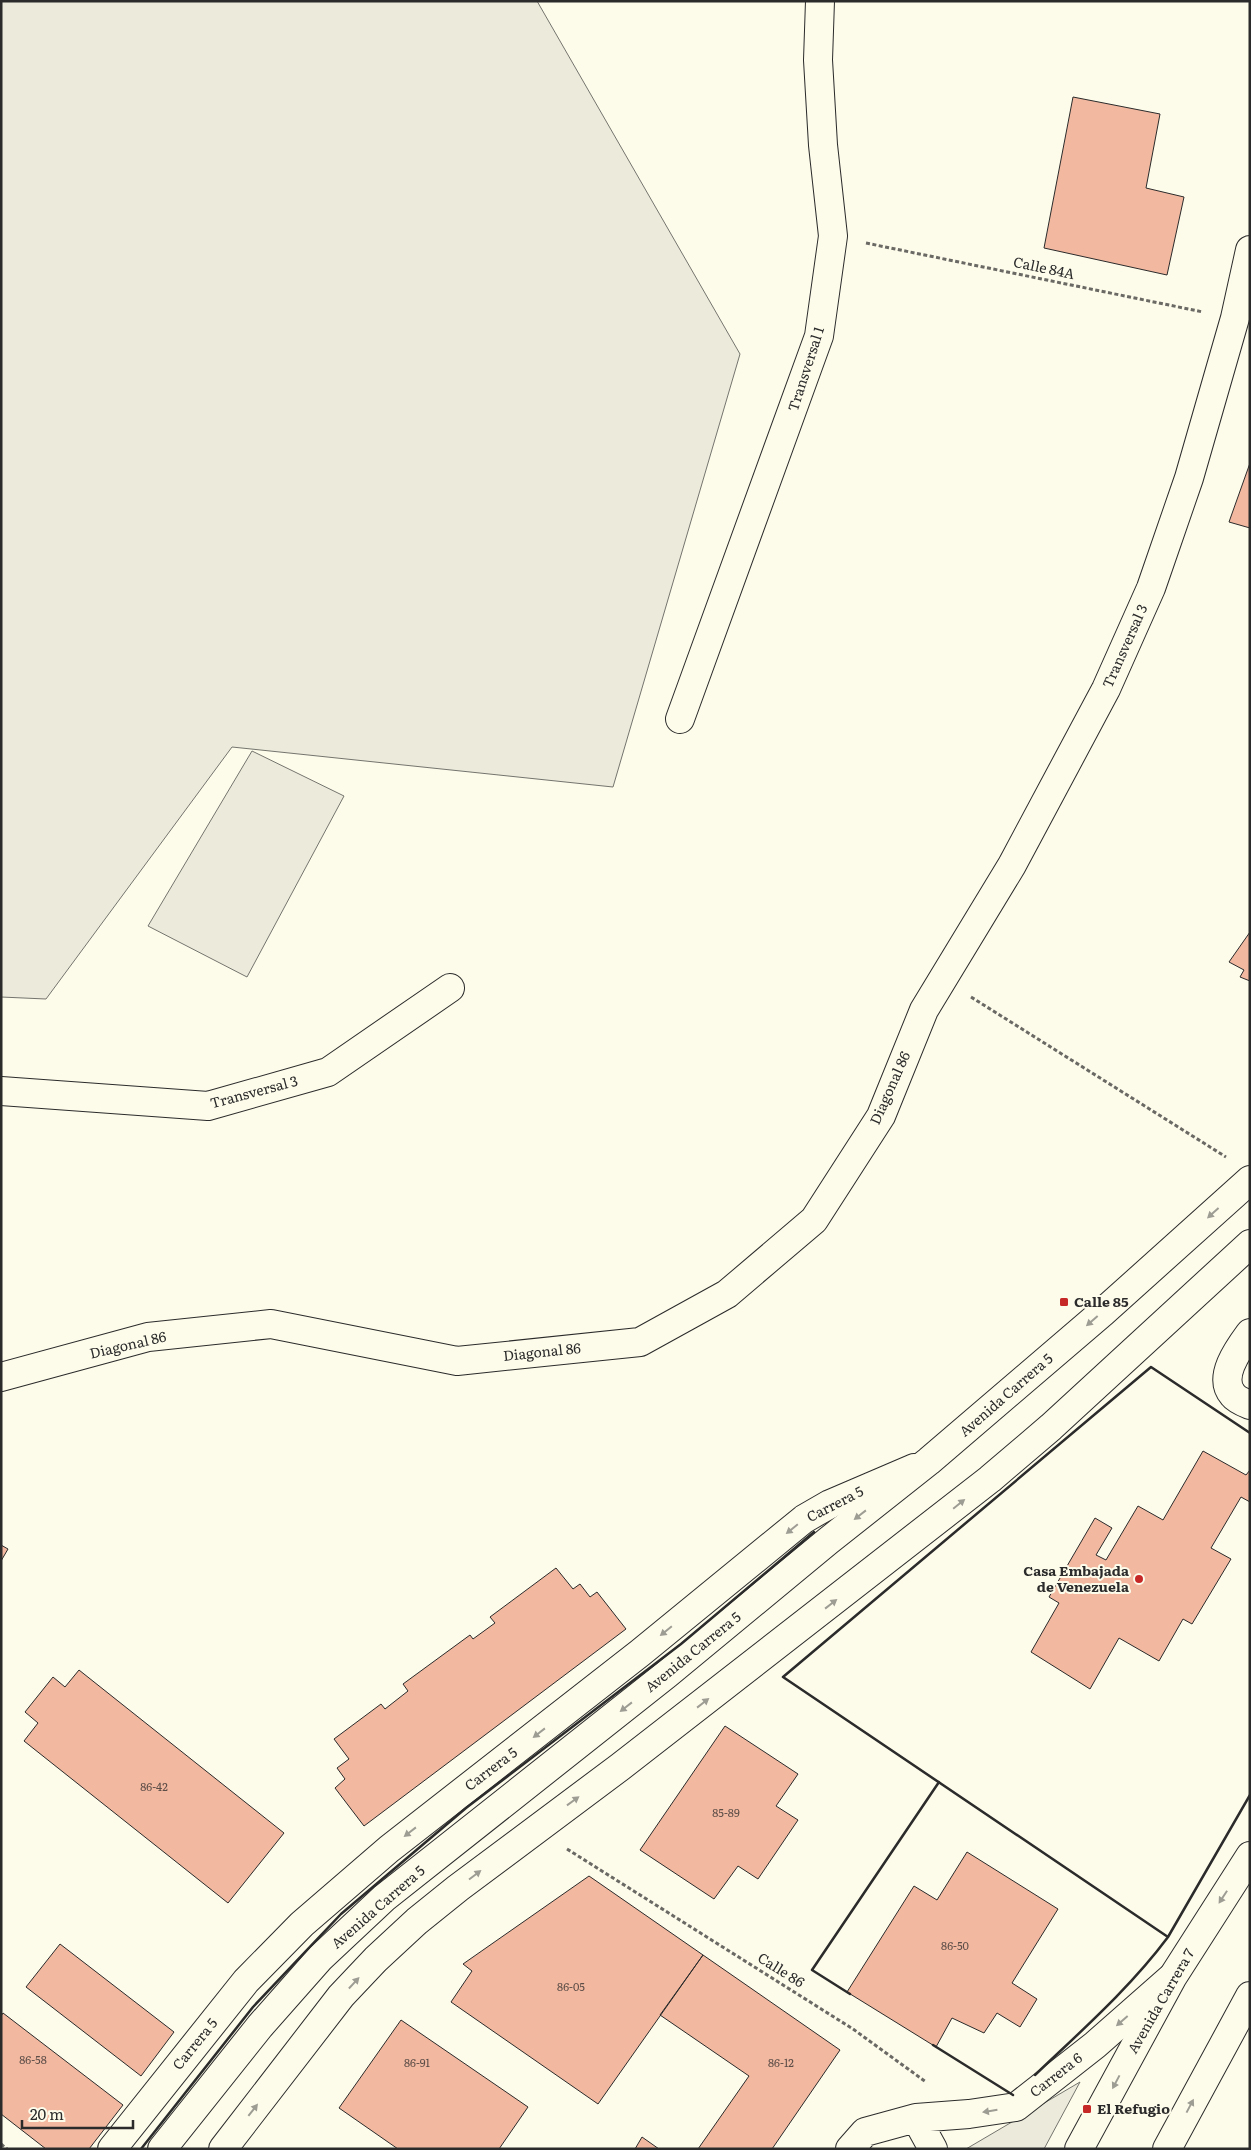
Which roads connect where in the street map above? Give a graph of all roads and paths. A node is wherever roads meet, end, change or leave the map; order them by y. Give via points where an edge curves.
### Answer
1 (820, 1) edge
2 (833, 236) junction
3 (1250, 250) edge
4 (1235, 318) junction
5 (680, 719) dead end
6 (943, 979) junction
7 (450, 988) dead end
8 (924, 1010) joint
9 (1, 1091) edge
10 (1231, 1160) dead end
11 (1250, 1180) edge
12 (1250, 1244) edge
13 (1250, 1333) edge
14 (1, 1377) edge
15 (1250, 1405) edge
16 (929, 1461) junction
17 (575, 1853) dead end
18 (1250, 1856) edge
19 (1172, 1978) junction
20 (1250, 1996) edge
21 (969, 2114) junction
22 (916, 2118) junction
23 (1, 2144) edge
24 (226, 2148) edge
25 (7, 2149) edge
26 (112, 2149) edge
27 (162, 2149) edge
28 (850, 2149) edge
29 (933, 2149) edge
30 (1080, 2149) edge
31 (1167, 2149) edge

1 - 2 street, Transversal 1 via 818,60
2 - 4 path, Calle 84A
2 - 5 street, Transversal 1 via 819,336
3 - 4 street, Transversal 3
4 - 6 street, Transversal 3 via 1189,478 1140,613 1106,689 1012,865
6 - 8 street, Transversal 3
6 - 10 path
7 - 9 street, Transversal 3 via 328,1072 208,1106
8 - 14 street, Diagonal 86 via 881,1116 814,1220 728,1294 640,1342 457,1361 272,1324 148,1337
11 -> 16 street, Avenida Carrera 5
24 -> 12 street via 341,1996 417,1921 990,1479
13 - 15 street via 1230,1366 1227,1381 1232,1394
16 -> 26 street, Carrera 5 via 830,1504 804,1519 389,1849 302,1924 246,1981
16 -> 27 street, Avenida Carrera 5 via 384,1898 320,1958 260,2026
17 - 21 path, Calle 86 via 853,2029
18 -> 19 street, Avenida Carrera 7
19 -> 21 street, Carrera 6 via 1095,2045 1016,2107
19 -> 30 street, Avenida Carrera 7
31 -> 20 street
21 - 22 street, Carrera 6
22 - 28 street, Carrera 6 via 865,2132
22 - 29 street
23 - 25 path

